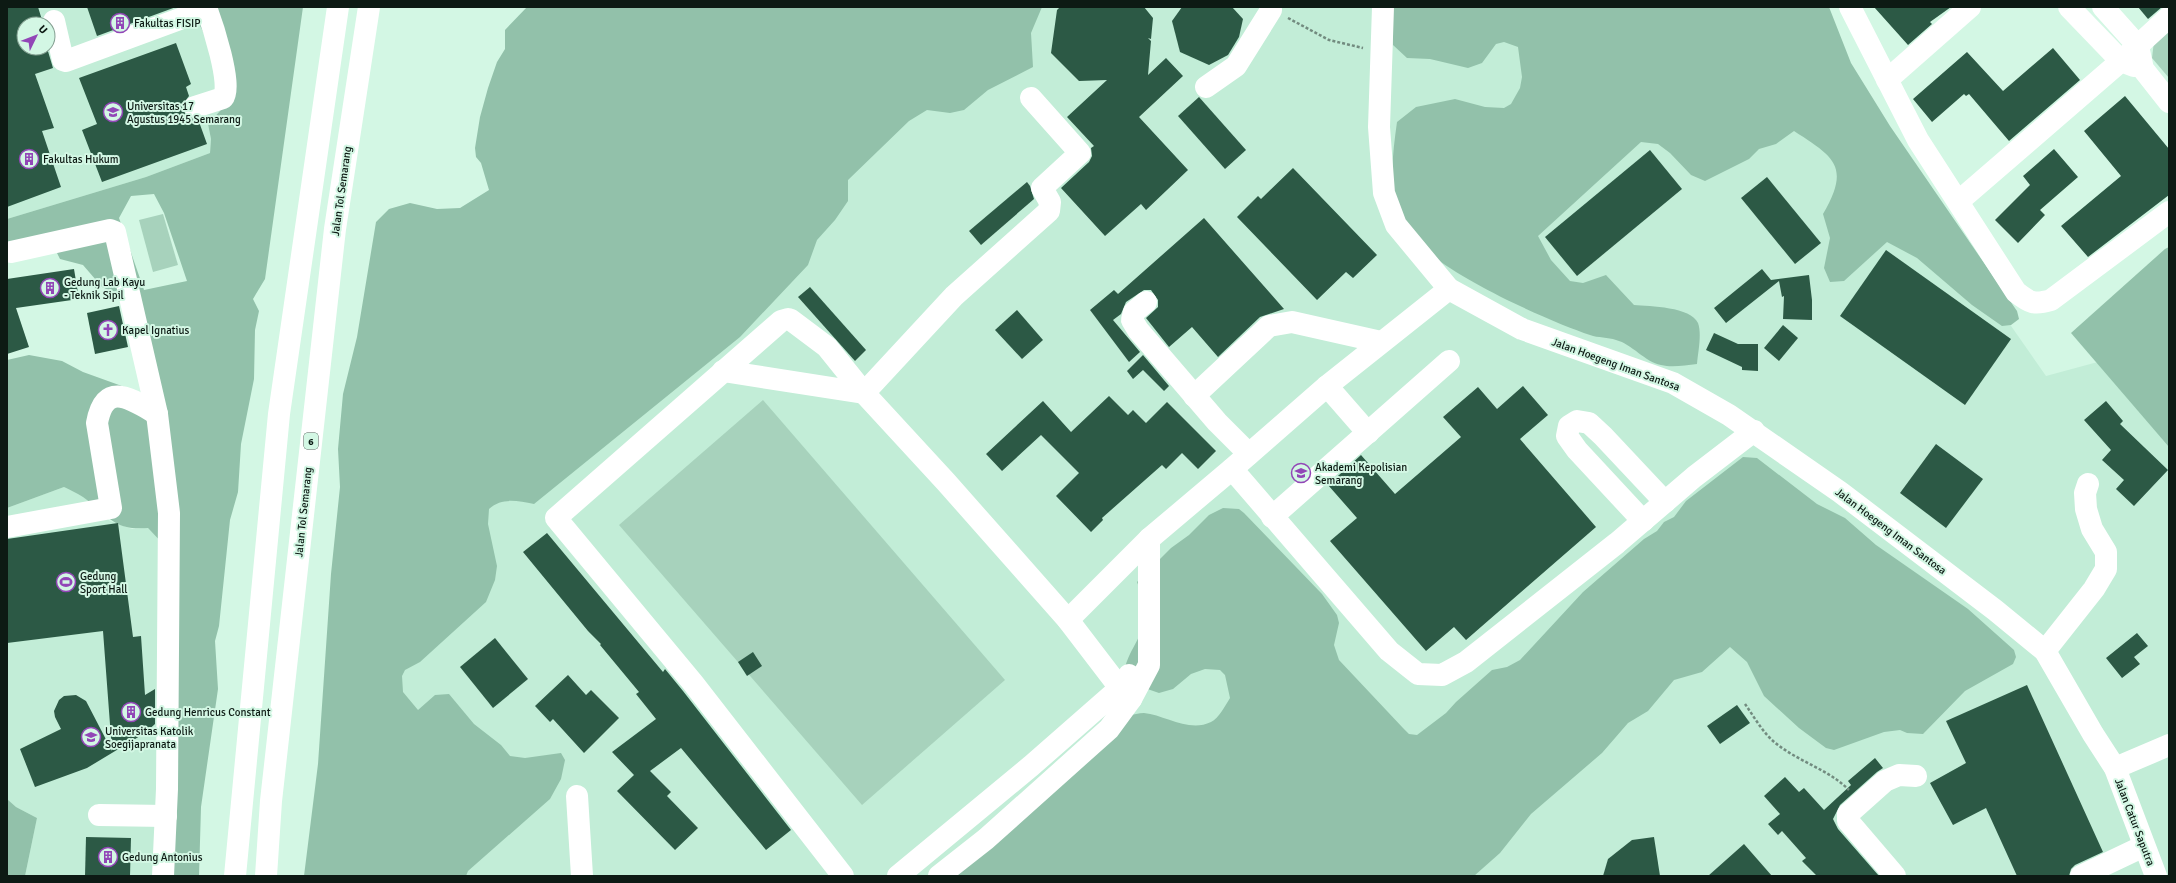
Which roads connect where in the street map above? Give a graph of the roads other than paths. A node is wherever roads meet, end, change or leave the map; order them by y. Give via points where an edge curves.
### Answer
1 (338, 7) edge
2 (369, 7) edge
3 (1382, 7) edge
4 (1850, 7) edge
5 (1970, 7) edge
6 (2069, 7) edge
7 (2103, 7) edge
8 (207, 8) edge
9 (1270, 8) edge
10 (2169, 17) edge
11 (56, 28) edge
12 (2138, 46) junction
13 (2121, 61) junction
14 (2143, 69) junction
15 (1887, 80) junction
16 (1206, 87) dead end
17 (1031, 98) dead end
18 (2169, 102) edge
19 (196, 107) dead end
20 (1959, 201) junction
21 (2169, 212) edge
22 (11, 252) dead end
23 (1450, 289) junction
24 (1146, 302) dead end
25 (1381, 342) junction
26 (1449, 361) dead end
27 (724, 371) junction
28 (1326, 386) junction
29 (864, 393) junction
30 (1194, 396) junction
31 (157, 414) junction
32 (1754, 431) junction
33 (1368, 433) junction
34 (1249, 454) junction
35 (1232, 469) junction
36 (2088, 484) dead end
37 (1665, 502) junction
38 (1272, 517) junction
39 (1643, 521) junction
40 (7, 527) edge
41 (1149, 538) junction
42 (1068, 620) junction
43 (2045, 651) junction
44 (1126, 693) junction
45 (2169, 745) edge
46 (2115, 768) junction
47 (1916, 776) dead end
48 (577, 796) dead end
49 (99, 815) dead end
50 (166, 816) junction
51 (2144, 846) junction
52 (2085, 875) edge
53 (163, 876) edge
54 (235, 876) edge
55 (266, 876) edge
56 (582, 876) edge
57 (843, 876) edge
58 (898, 876) edge
59 (939, 876) edge
60 (1895, 876) edge
61 (2156, 876) edge

1 - 54 main road via 280,414
2 - 55 main road, Jalan Tol Semarang / 6 via 335,229 270,801
3 - 23 main road, Jalan Hoegeng Iman Santosa via 1378,127 1384,193 1396,225
4 - 15 main road
5 - 15 main road
6 - 13 main road
7 - 12 main road
8 - 11 main road via 67,61 64,60
8 - 19 main road via 221,58 226,90 223,98
9 - 16 main road via 1236,66
10 - 12 main road
12 - 13 main road
12 - 14 main road
13 - 14 main road
13 - 20 main road
14 - 18 main road
15 - 20 main road via 1918,140
17 - 29 main road via 1080,153 1042,188 1050,202 1049,211 954,296
20 - 21 main road via 2016,292 2036,304 2050,300
22 - 31 main road via 110,230 114,232
23 - 25 main road
23 - 32 main road, Jalan Hoegeng Iman Santosa via 1522,329 1673,383
24 - 30 main road via 1134,312 1132,320
25 - 28 main road
25 - 30 main road via 1292,322 1269,326
26 - 33 main road
27 - 29 main road
27 - 29 main road via 780,321 788,319 827,347
27 - 57 main road via 556,518 693,684
28 - 33 main road
28 - 34 main road
29 - 42 main road
30 - 34 main road
31 - 40 main road via 119,396 105,401 99,409 97,423 111,508
31 - 50 main road via 169,513
32 - 37 main road
32 - 43 main road, Jalan Hoegeng Iman Santosa via 1840,492
33 - 38 main road
34 - 35 main road
35 - 38 main road
35 - 41 main road
36 - 43 main road via 2085,493 2086,509 2092,529 2106,552 2106,568 2094,589
37 - 39 main road
37 - 39 main road via 1604,436 1588,423 1577,421 1569,426 1567,436 1577,450
38 - 39 main road via 1389,650 1418,674 1442,675 1466,662
41 - 42 main road
41 - 44 main road via 1150,647
42 - 44 main road
43 - 46 main road, Jalan Hoegeng Iman Santosa
44 - 58 main road via 1031,766
44 - 59 main road via 1108,729 986,839
45 - 46 main road
46 - 51 main road, Jalan Catur Saputra
47 - 60 main road via 1899,775 1885,781 1848,814 1848,821
48 - 56 main road
49 - 50 main road
50 - 53 main road
51 - 52 main road
51 - 61 main road, Jalan Catur Saputra

